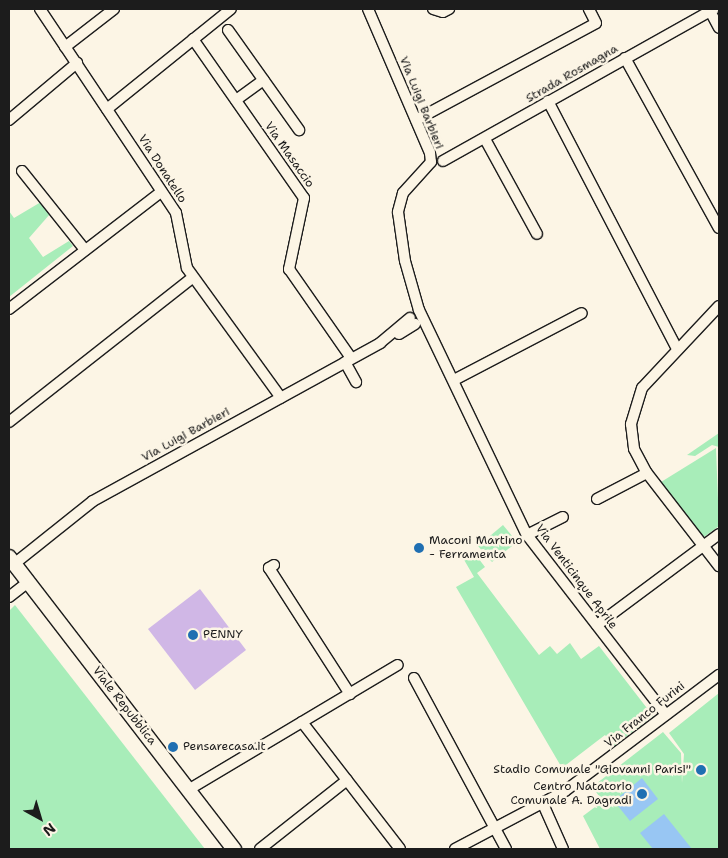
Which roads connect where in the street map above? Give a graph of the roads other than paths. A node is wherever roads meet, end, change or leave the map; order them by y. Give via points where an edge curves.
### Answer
1 (40, 9) edge
2 (114, 9) edge
3 (230, 9) edge
4 (368, 9) edge
5 (433, 9) edge
6 (449, 9) edge
7 (589, 9) edge
8 (712, 10) edge
9 (719, 28) edge
10 (228, 30) dead end
11 (193, 39) junction
12 (65, 47) junction
13 (625, 58) junction
14 (77, 63) junction
15 (264, 80) junction
16 (548, 102) junction
17 (239, 104) junction
18 (108, 109) junction
19 (11, 114) edge
20 (416, 120) junction
21 (299, 130) dead end
22 (485, 139) junction
23 (430, 153) junction
24 (443, 161) junction
25 (426, 170) junction
26 (22, 171) dead end
27 (161, 192) junction
28 (719, 228) edge
29 (536, 234) dead end
30 (85, 250) junction
31 (193, 277) junction
32 (719, 306) edge
33 (9, 309) edge
34 (582, 314) dead end
35 (417, 318) junction
36 (677, 349) junction
37 (348, 360) junction
38 (454, 380) junction
39 (356, 382) dead end
40 (281, 398) junction
41 (9, 422) edge
42 (647, 473) junction
43 (598, 499) dead end
44 (563, 517) dead end
45 (719, 534) edge
46 (527, 535) junction
47 (703, 545) junction
48 (11, 560) edge
49 (274, 565) dead end
50 (719, 566) edge
51 (28, 582) junction
52 (9, 597) edge
53 (597, 626) junction
54 (398, 665) dead end
55 (719, 674) edge
56 (414, 678) dead end
57 (350, 694) junction
58 (666, 715) junction
59 (302, 722) junction
60 (347, 780) junction
61 (188, 790) junction
62 (543, 804) junction
63 (494, 827) junction
64 (234, 849) edge
65 (260, 849) edge
66 (400, 849) edge
67 (455, 849) edge
68 (506, 849) edge
69 (563, 849) edge

1 - 12 street, Via Donatello
2 - 12 street
3 - 11 street
4 - 20 street, Via Luigi Barbieri
5 - 6 street via 443,12
7 - 20 street via 596,23
8 - 9 street
8 - 13 street, Strada Rosmagna
10 - 15 street, Via Masaccio
11 - 17 street, Via Masaccio
11 - 18 street
12 - 14 street, Via Donatello
13 - 16 street, Strada Rosmagna
13 - 28 street
14 - 18 street, Via Donatello
14 - 19 street
15 - 17 street
15 - 21 street, Via Masaccio
16 - 22 street, Strada Rosmagna
16 - 36 street
17 - 37 street, Via Masaccio via 304,198 290,269
18 - 27 street, Via Donatello
20 - 23 street, Via Luigi Barbieri
22 - 24 street, Strada Rosmagna
22 - 29 street
23 - 24 street
23 - 25 street, Via Luigi Barbieri
24 - 25 street, Strada Rosmagna
25 - 35 street via 404,193 398,212
26 - 30 street
27 - 30 street
27 - 31 street, Via Donatello via 176,213 187,268
30 - 33 street
31 - 40 street, Via Donatello
31 - 41 street
32 - 36 street
34 - 38 street
35 - 37 street, Via Luigi Barbieri
35 - 38 street, Via Venticinque Aprile via 432,334
36 - 42 street via 642,388 632,415 634,449
37 - 39 street, Via Masaccio
37 - 40 street, Via Luigi Barbieri
38 - 46 street, Via Venticinque Aprile
40 - 48 street, Via Luigi Barbieri via 93,501
42 - 43 street
42 - 47 street
44 - 46 street
45 - 47 street
46 - 53 street, Via Venticinque Aprile
47 - 50 street
47 - 53 street
48 - 51 main road, Viale Repubblica
49 - 57 street via 269,568
51 - 52 street
51 - 61 main road, Viale Repubblica
53 - 58 street, Via Venticinque Aprile
54 - 57 street
55 - 58 street, Via Franco Furini
56 - 63 street
57 - 59 street
58 - 62 street, Via Franco Furini
59 - 60 street
59 - 61 street
60 - 65 street
60 - 66 street
61 - 64 main road, Viale Repubblica
62 - 63 street, Via Franco Furini
62 - 69 street
63 - 67 street, Via Franco Furini
63 - 68 street

